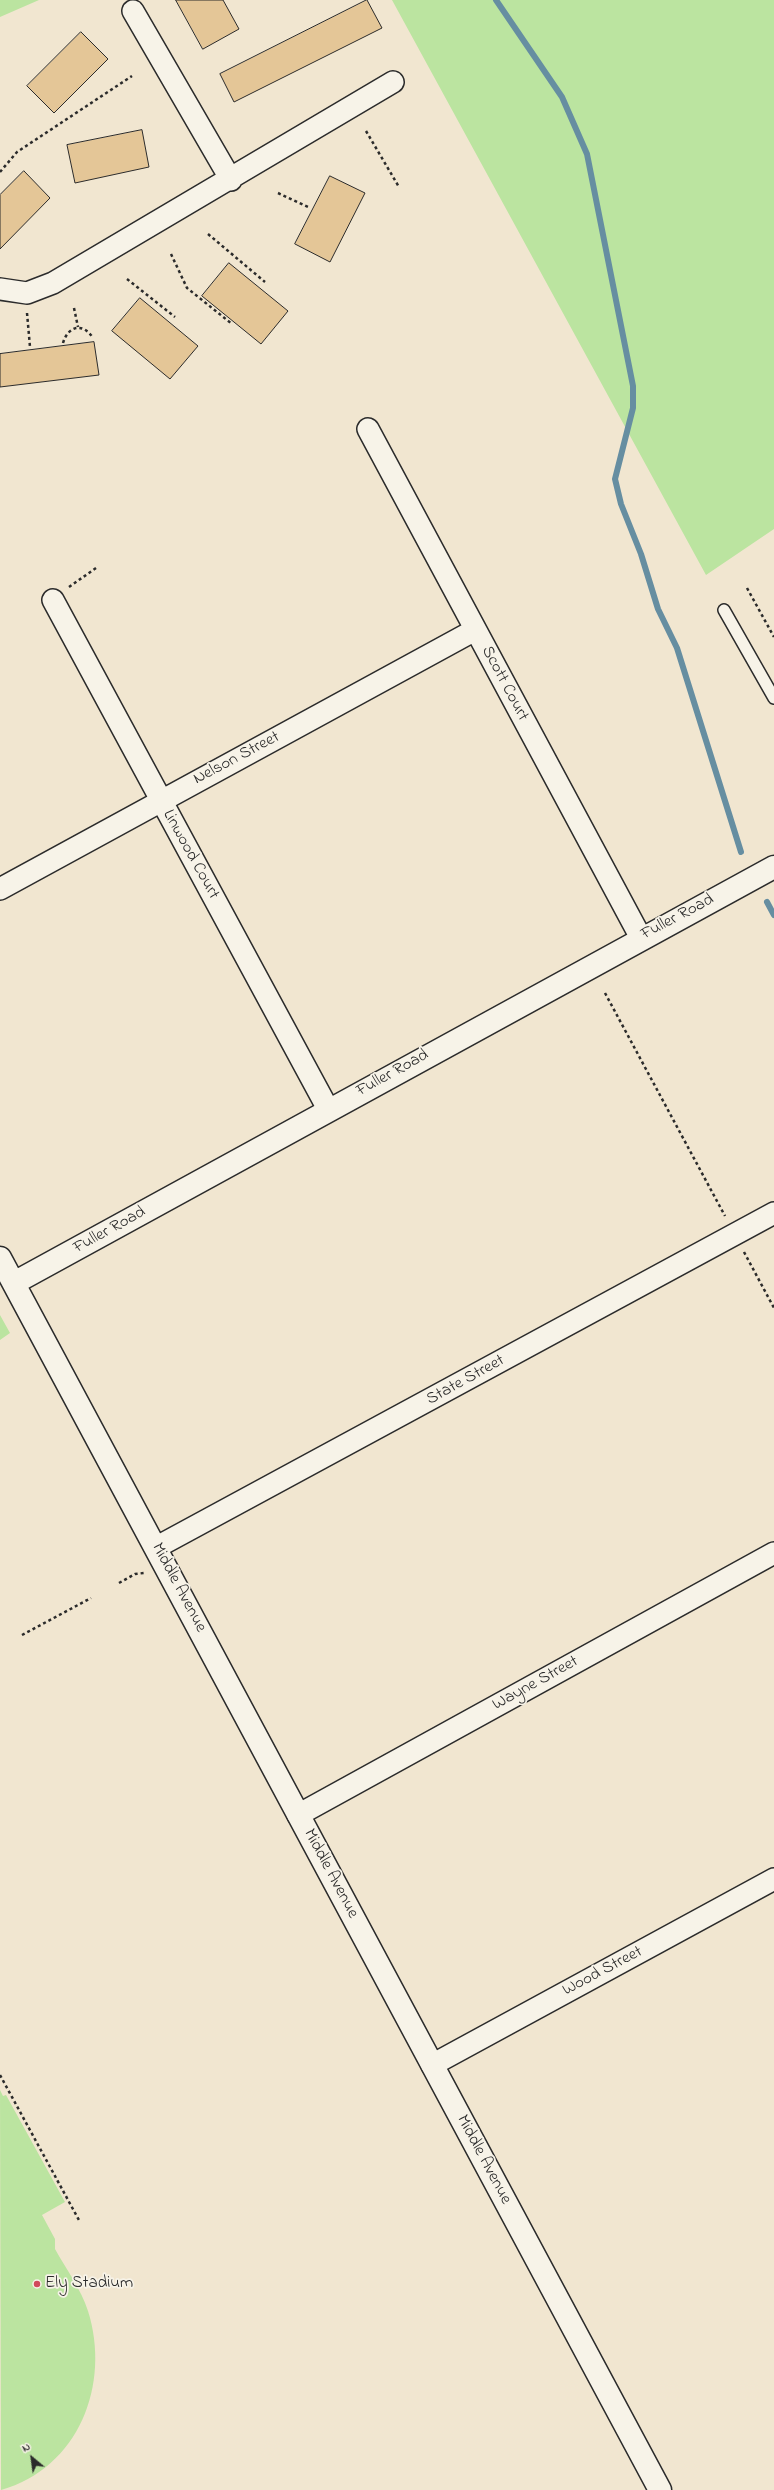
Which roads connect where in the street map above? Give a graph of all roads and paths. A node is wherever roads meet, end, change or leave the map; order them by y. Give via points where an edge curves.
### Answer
1 (133, 11) dead end
2 (132, 76) dead end
3 (393, 82) dead end
4 (366, 132) dead end
5 (0, 172) edge
6 (231, 180) junction
7 (399, 187) dead end
8 (278, 192) dead end
9 (308, 207) dead end
10 (208, 234) dead end
11 (171, 254) dead end
12 (127, 279) dead end
13 (265, 282) dead end
14 (0, 289) edge
15 (74, 308) dead end
16 (26, 311) dead end
17 (175, 317) dead end
18 (232, 324) dead end
19 (78, 327) junction
20 (93, 338) dead end
21 (63, 343) dead end
22 (30, 346) dead end
23 (368, 429) dead end
24 (96, 568) dead end
25 (747, 588) dead end
26 (53, 600) joint
27 (724, 610) dead end
28 (475, 630) junction
29 (774, 637) edge
30 (774, 698) edge
31 (160, 801) junction
32 (774, 867) edge
33 (0, 889) edge
34 (641, 938) junction
35 (604, 993) dead end
36 (328, 1109) junction
37 (774, 1213) edge
38 (728, 1223) dead end
39 (741, 1246) dead end
40 (0, 1258) edge
41 (14, 1283) junction
42 (774, 1308) edge
43 (157, 1547) junction
44 (774, 1553) edge
45 (149, 1574) dead end
46 (119, 1583) dead end
47 (91, 1598) dead end
48 (22, 1635) dead end
49 (298, 1814) junction
50 (774, 1879) edge
51 (432, 2065) junction
52 (0, 2075) edge
53 (80, 2222) dead end
54 (660, 2490) edge

1 - 6 street
2 - 5 path via 17,152
3 - 6 street
4 - 7 path
6 - 14 street via 38,290 27,293
8 - 9 path
10 - 13 path
11 - 18 path via 187,288
12 - 17 path
15 - 19 path
16 - 22 path
19 - 20 path via 84,328
19 - 21 path via 71,328 65,334
23 - 28 street, Scott Court
24 - 26 path
25 - 29 path
26 - 31 street, Linwood Court
27 - 30 lane
28 - 31 street, Nelson Street
28 - 34 street, Scott Court
31 - 33 street, Nelson Street
31 - 36 street, Linwood Court
32 - 34 street, Fuller Road
34 - 36 street, Fuller Road
35 - 38 path
36 - 41 street, Fuller Road
37 - 43 street, State Street
39 - 42 path
40 - 41 street, Middle Avenue
41 - 43 street, Middle Avenue
43 - 49 street, Middle Avenue
44 - 49 street, Wayne Street
45 - 46 path via 135,1574
47 - 48 path
49 - 51 street, Middle Avenue
50 - 51 street, Wood Street
51 - 54 street, Middle Avenue
52 - 53 path

